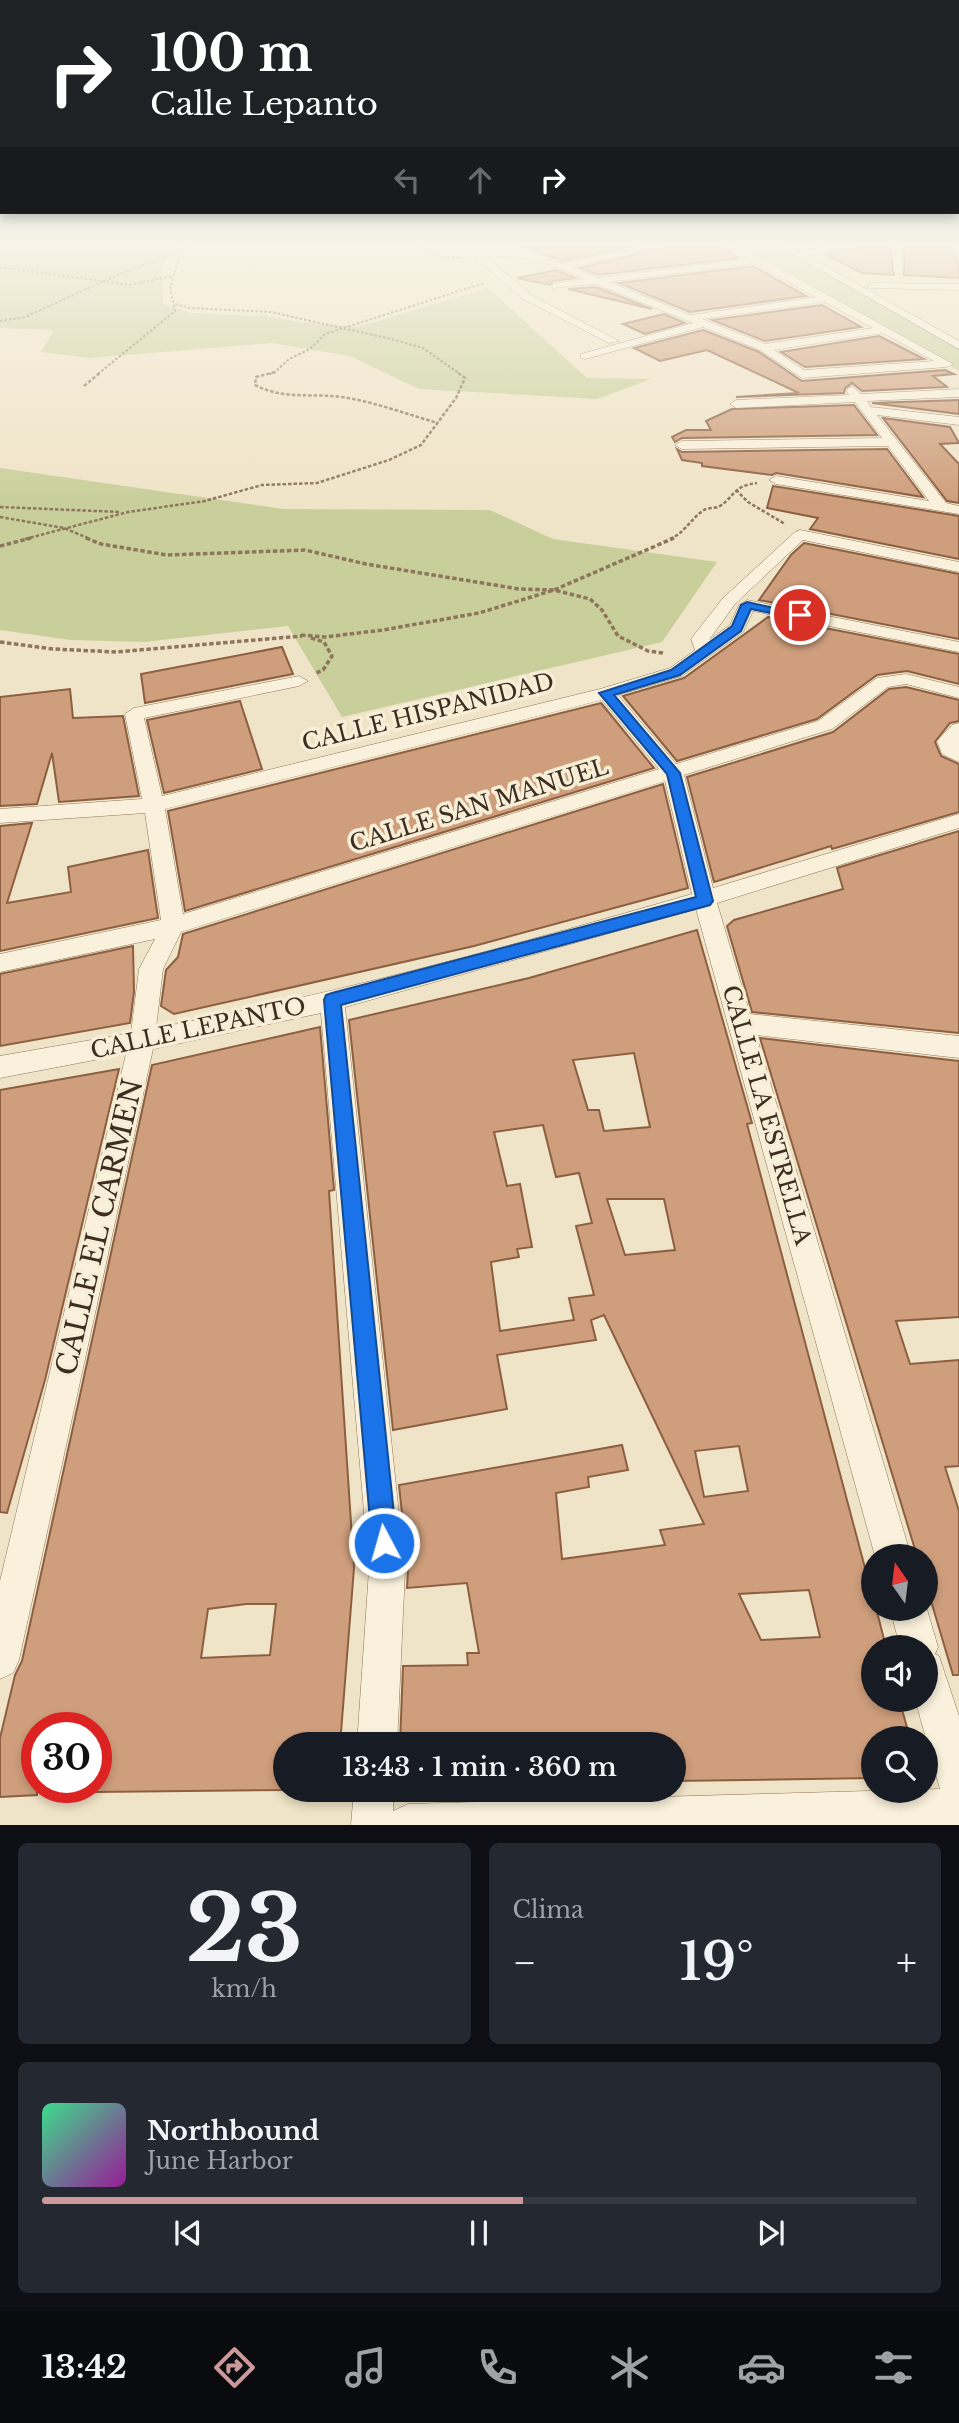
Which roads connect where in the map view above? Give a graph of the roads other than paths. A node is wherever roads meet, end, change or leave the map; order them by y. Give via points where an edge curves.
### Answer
1 (590, 329) edge
2 (684, 329) edge
3 (716, 329) edge
4 (930, 329) edge
5 (883, 330) joint
6 (613, 341) dead end
7 (959, 346) edge
8 (764, 348) junction
9 (585, 356) dead end
10 (946, 364) junction
11 (959, 371) edge
12 (837, 372) junction
13 (959, 393) edge
14 (736, 404) dead end
15 (864, 404) junction
16 (959, 421) edge
17 (893, 442) junction
18 (682, 445) dead end
19 (776, 480) road end
20 (941, 507) junction
21 (959, 509) edge
22 (959, 567) edge
23 (959, 646) edge
24 (699, 655) junction
25 (299, 681) road end
26 (606, 693) junction
27 (959, 693) edge
28 (959, 729) edge
29 (959, 756) edge
30 (673, 773) junction
31 (154, 805) junction
32 (0, 816) edge
33 (959, 821) edge
34 (705, 901) junction
35 (173, 926) junction
36 (0, 963) edge
37 (332, 1000) junction
38 (740, 1023) junction
39 (142, 1042) junction
40 (959, 1047) edge
41 (0, 1067) edge
42 (890, 1544) edge
43 (0, 1660) edge
44 (938, 1711) edge
45 (378, 1732) edge
46 (959, 1784) edge
47 (373, 1802) edge
48 (959, 1809) edge
49 (612, 1822) edge
50 (372, 1825) edge
51 (408, 1825) edge

1 - 6 street
2 - 9 street
3 - 8 street
4 - 7 street
5 - 8 street
5 - 10 street
8 - 12 street via 802,374
10 - 11 street
10 - 12 street
12 - 15 street
13 - 15 street
14 - 15 street
15 - 16 street
15 - 17 street
17 - 18 street
17 - 20 street
19 - 20 street
20 - 21 street
22 - 24 street via 800,535 729,601 700,639
23 - 24 street, CALLE HISPANIDAD via 747,605 737,628
24 - 26 street, CALLE HISPANIDAD via 676,672
25 - 31 street via 134,713
26 - 30 street, CALLE LA ESTRELLA
26 - 31 street, CALLE HISPANIDAD
27 - 30 street, CALLE SAN MANUEL via 906,679 883,682 825,725
28 - 29 street via 947,740 949,750
30 - 34 street, CALLE LA ESTRELLA
30 - 35 street, CALLE SAN MANUEL
31 - 32 street, CALLE HISPANIDAD
31 - 35 street
33 - 34 street, CALLE LEPANTO
34 - 37 street, CALLE LEPANTO
34 - 38 street, CALLE LA ESTRELLA
35 - 36 street, CALLE SAN MANUEL
35 - 39 street, CALLE EL CARMEN via 151,969
37 - 39 street, CALLE LEPANTO
37 - 45 street via 387,1570
38 - 40 street
38 - 42 street, CALLE LA ESTRELLA
39 - 41 street, CALLE LEPANTO
39 - 43 street, CALLE EL CARMEN
44 - 46 street
47 - 50 street
48 - 49 street
49 - 51 street

